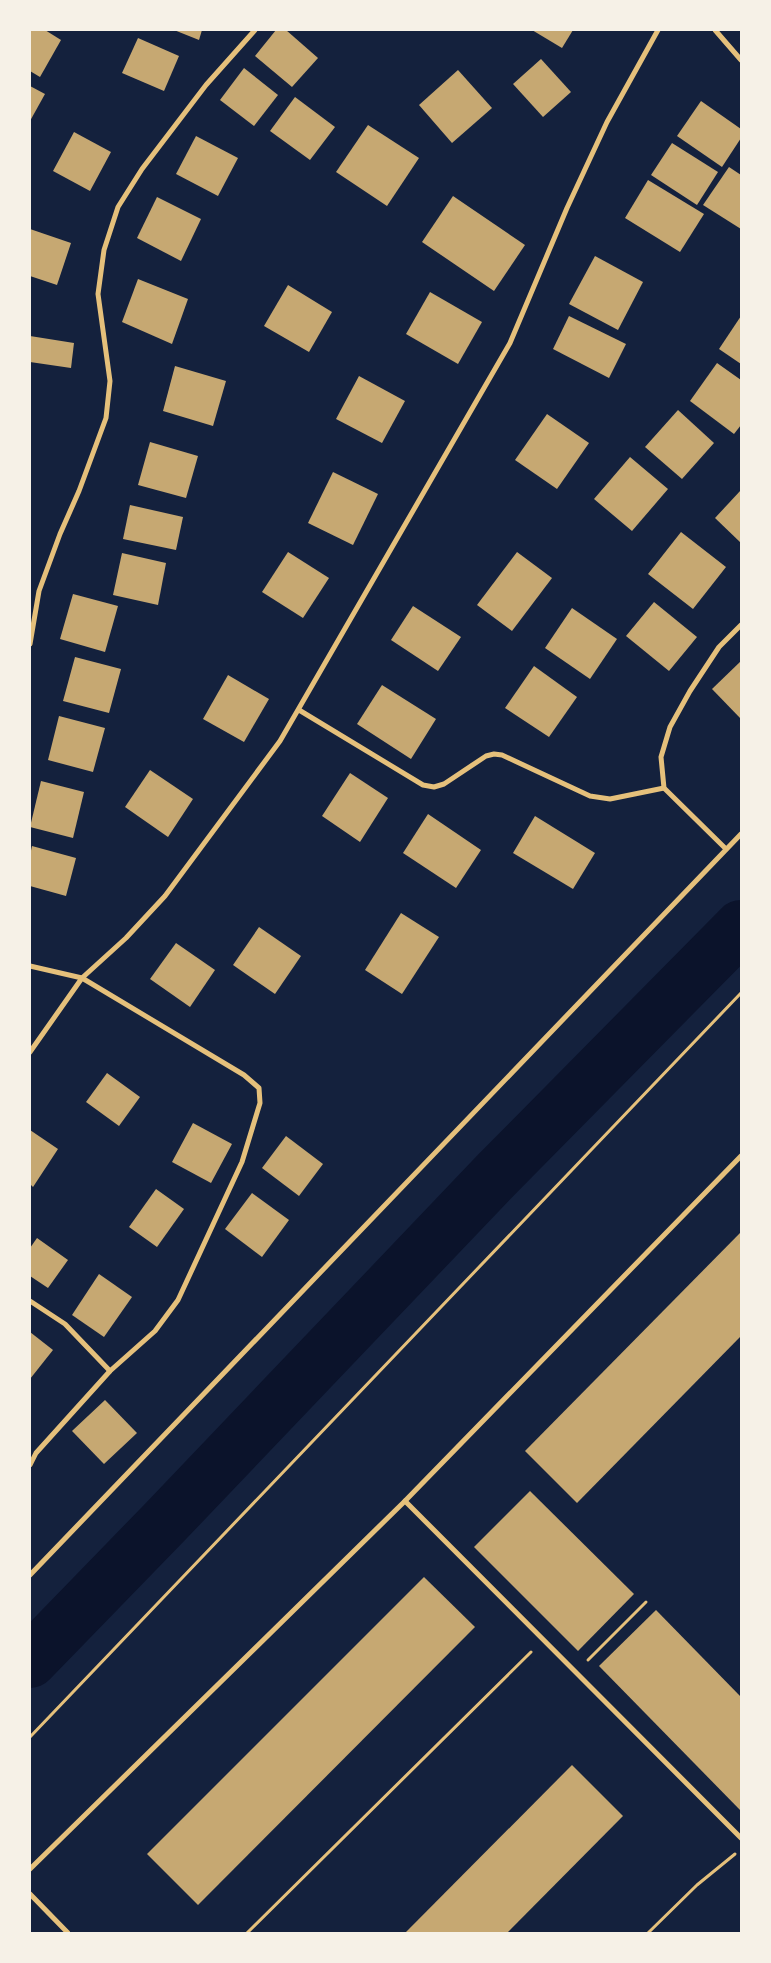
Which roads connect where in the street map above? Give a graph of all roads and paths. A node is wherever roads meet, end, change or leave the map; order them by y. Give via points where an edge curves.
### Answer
1 (255, 30) edge
2 (658, 30) edge
3 (715, 30) edge
4 (741, 60) edge
5 (741, 625) edge
6 (30, 644) edge
7 (299, 710) junction
8 (664, 788) junction
9 (741, 834) edge
10 (726, 849) junction
11 (30, 966) edge
12 (82, 978) junction
13 (741, 993) edge
14 (30, 1052) edge
15 (741, 1156) edge
16 (30, 1300) edge
17 (110, 1371) junction
18 (30, 1465) edge
19 (405, 1500) junction
20 (30, 1574) edge
21 (646, 1602) dead end
22 (544, 1640) junction
23 (576, 1672) junction
24 (30, 1737) edge
25 (741, 1838) edge
26 (741, 1848) edge
27 (30, 1869) edge
28 (30, 1894) edge
29 (68, 1933) edge
30 (247, 1933) edge
31 (648, 1933) edge

1 - 6 street via 206,85 142,169 118,207 104,250 98,294 110,380 106,418 39,590
2 - 7 street via 607,122 563,216 510,343
3 - 4 street
5 - 8 street via 720,647 670,727 661,757
7 - 8 street via 423,785 434,787 444,784 494,754 590,796 610,798
7 - 12 street via 280,741 165,896
8 - 10 street
9 - 10 street
10 - 20 street
11 - 12 street
12 - 14 street
12 - 17 street via 244,1075 259,1088 260,1103 242,1162 178,1300 155,1331
13 - 24 path
15 - 19 street
16 - 17 street via 65,1324
17 - 18 street via 36,1453
19 - 22 street
19 - 27 street
21 - 23 path
22 - 23 street
22 - 30 path
23 - 25 street
26 - 31 path
28 - 29 street

